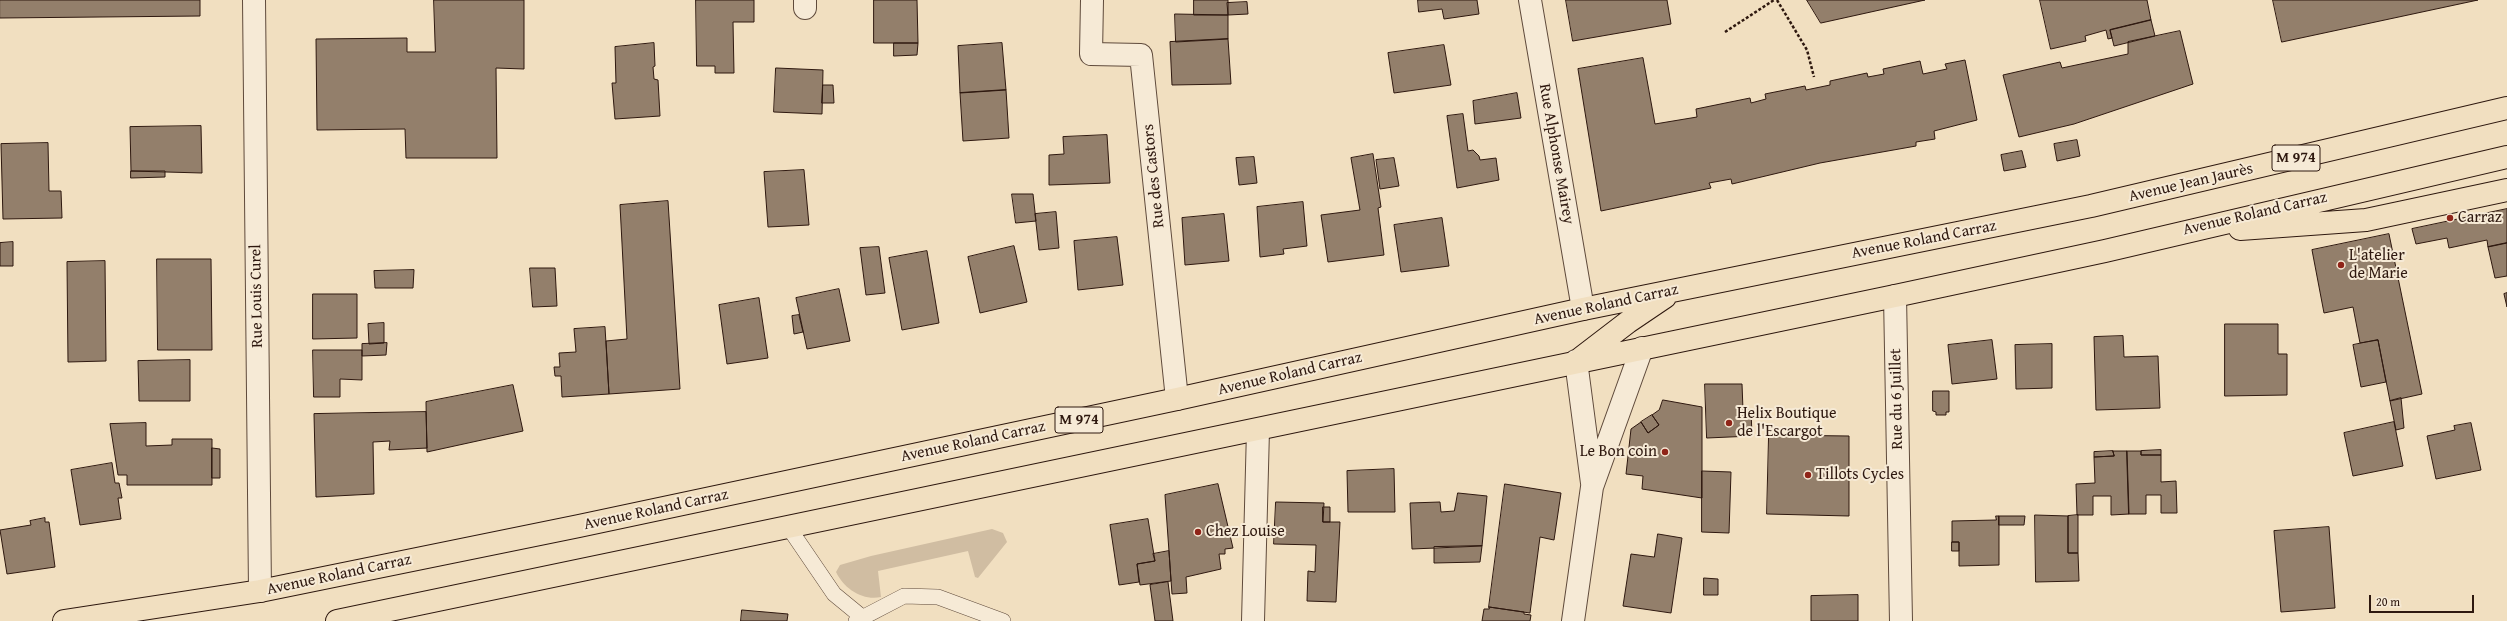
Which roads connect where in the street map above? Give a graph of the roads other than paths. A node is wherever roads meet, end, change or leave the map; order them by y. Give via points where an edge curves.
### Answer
1 (254, 0) edge
2 (1092, 0) edge
3 (1530, 0) edge
4 (2504, 108) edge
5 (2507, 157) edge
6 (2507, 190) edge
7 (2091, 206) joint
8 (2171, 234) junction
9 (1675, 291) junction
10 (1895, 296) junction
11 (1583, 309) junction
12 (1642, 348) junction
13 (1576, 361) junction
14 (1177, 399) junction
15 (1258, 430) junction
16 (1592, 487) junction
17 (787, 525) junction
18 (260, 591) junction
19 (859, 619) edge
20 (64, 621) edge
21 (337, 621) edge
22 (1003, 621) edge
23 (1252, 621) edge
24 (1573, 621) edge
25 (1901, 621) edge

1 - 18 street, Rue Louis Curel
2 - 14 street, Rue des Castors via 1091,54 1141,55
3 - 11 street, Rue Alphonse Mairey
4 - 7 main road, Avenue Jean Jaurès / M 974
5 - 8 main road, Avenue Roland Carraz
6 - 8 main road, Avenue Roland Carraz via 2366,220
7 - 9 main road, Avenue Roland Carraz / M 974
8 - 10 main road via 2105,251
9 - 11 main road, Avenue Roland Carraz / M 974
9 - 13 main road
10 - 12 main road
10 - 25 street, Rue du 6 Juillet
11 - 14 main road, Avenue Roland Carraz / M 974
12 - 13 main road
12 - 16 street
13 - 15 main road
13 - 16 street
14 - 18 main road, Avenue Roland Carraz / M 974
15 - 17 main road
15 - 23 street
16 - 24 street
17 - 19 lane via 834,594
17 - 21 main road
18 - 20 main road, Avenue Roland Carraz / M 974
19 - 22 lane via 904,596 938,597

